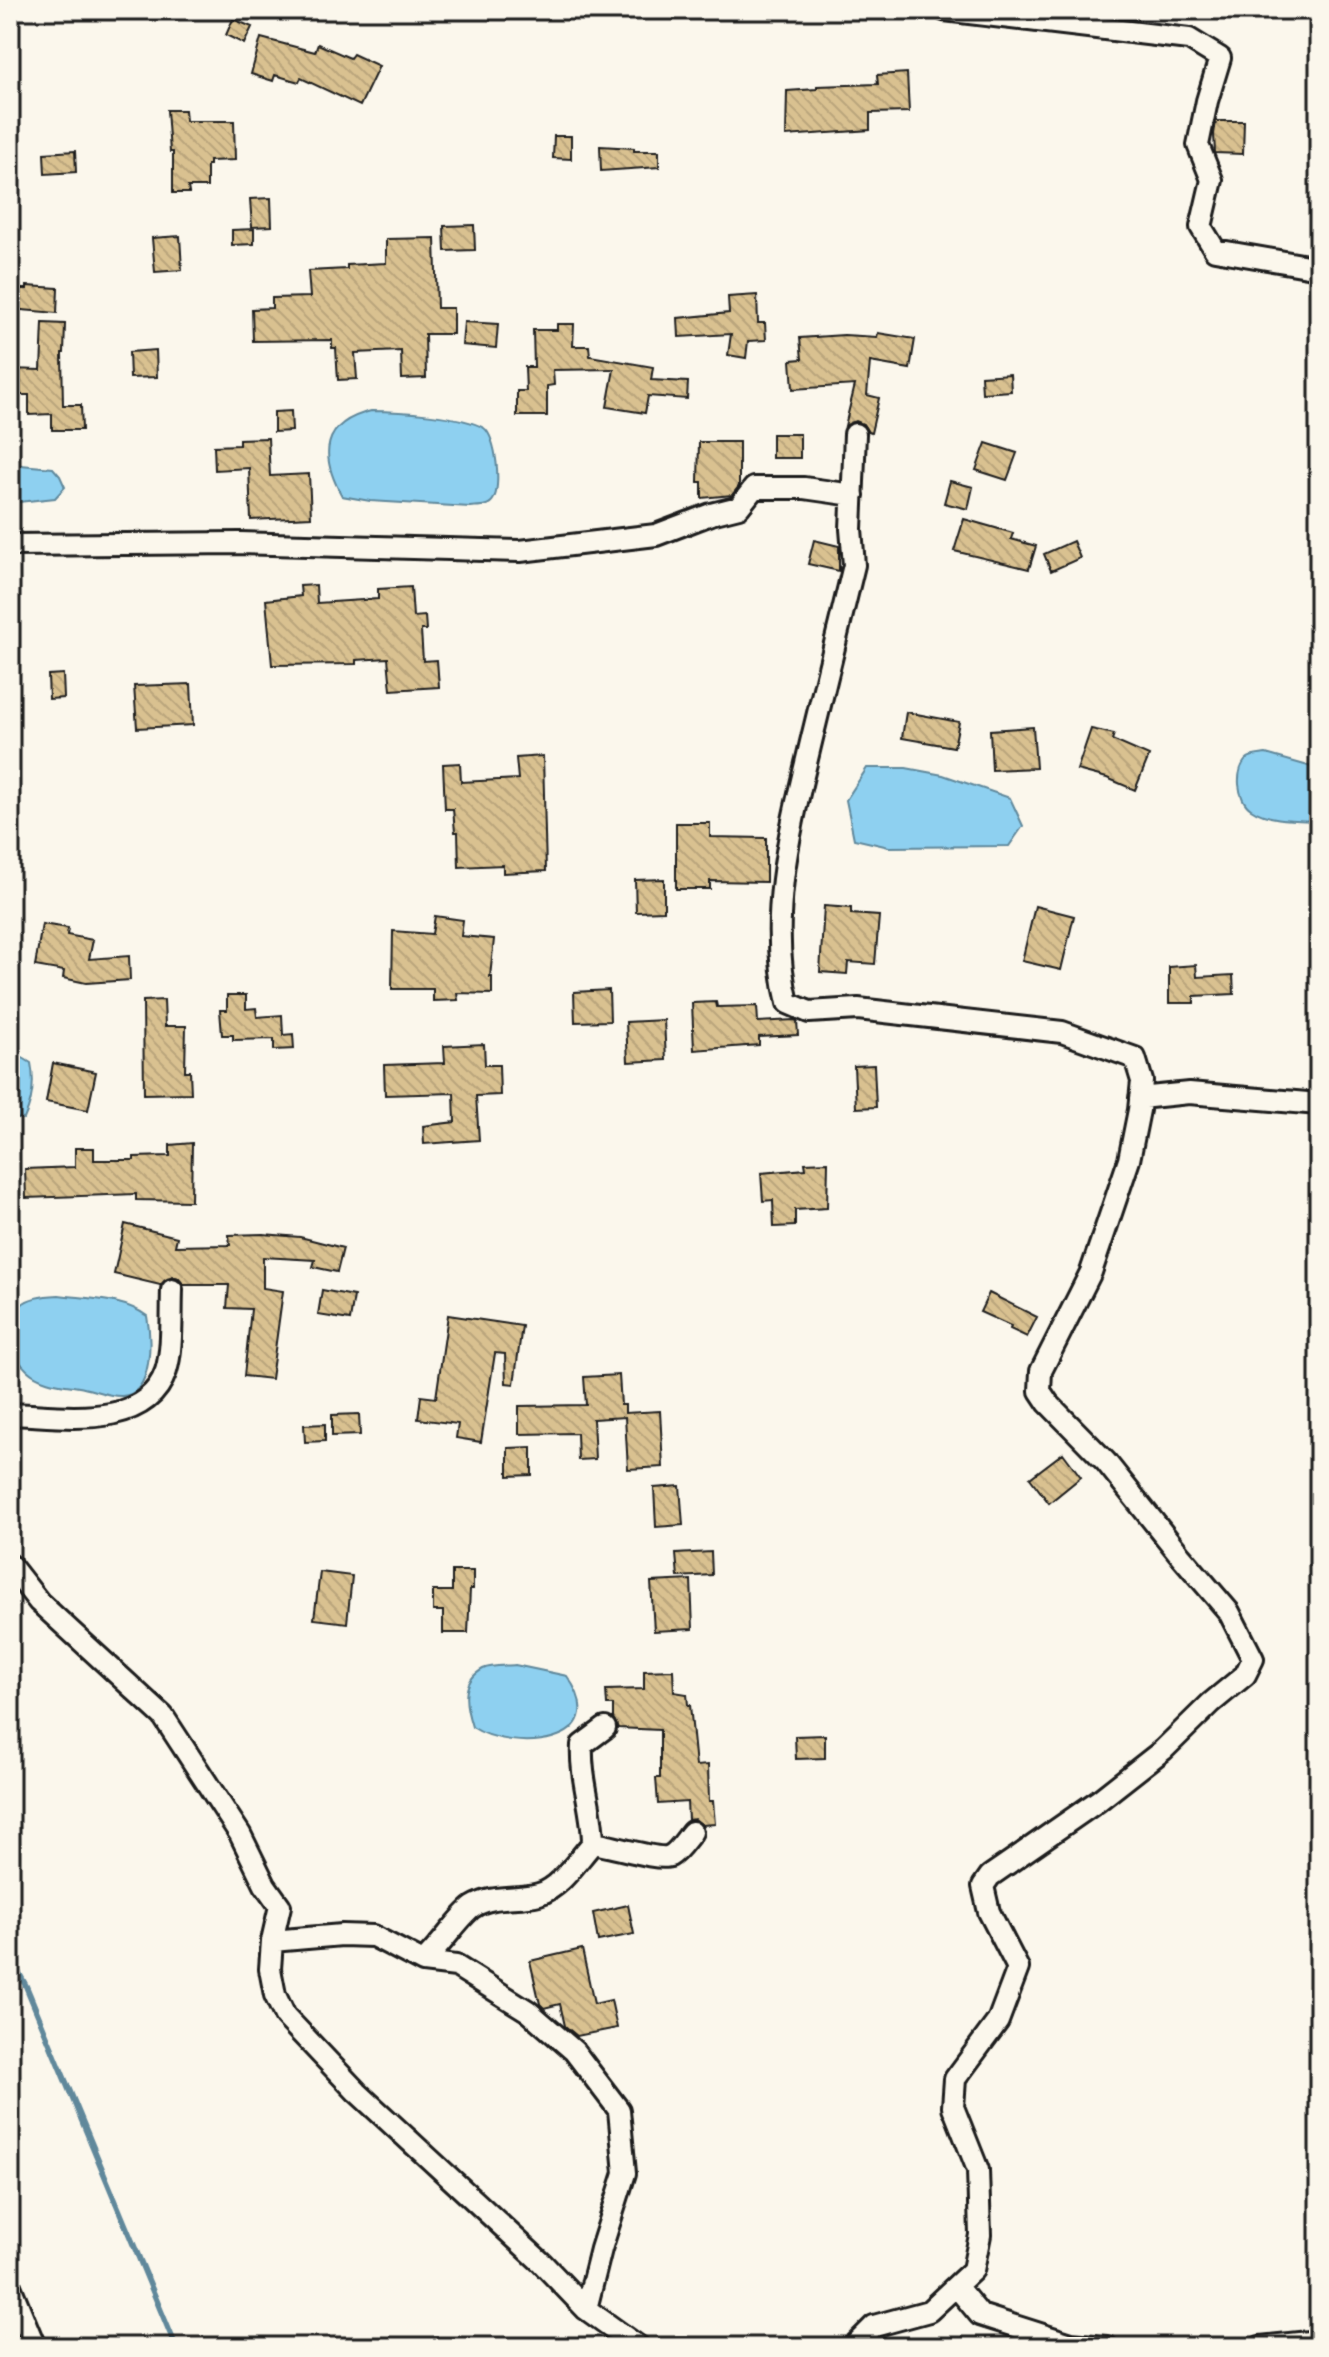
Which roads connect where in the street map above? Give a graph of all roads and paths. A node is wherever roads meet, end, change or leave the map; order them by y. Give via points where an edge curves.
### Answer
1 (944, 10) edge
2 (1319, 268) edge
3 (855, 434) dead end
4 (853, 495) junction
5 (10, 545) edge
6 (1140, 1098) junction
7 (1319, 1104) edge
8 (172, 1290) dead end
9 (10, 1414) edge
10 (10, 1565) edge
11 (605, 1728) dead end
12 (692, 1832) dead end
13 (593, 1843) junction
14 (272, 1941) junction
15 (423, 1962) junction
16 (10, 2286) edge
17 (956, 2286) junction
18 (586, 2309) junction
19 (1319, 2341) edge
20 (35, 2347) edge
21 (639, 2347) edge
22 (853, 2347) edge
23 (1107, 2347) edge
24 (1260, 2347) edge

1 - 2 street via 1189,39 1220,58 1198,145 1212,180 1201,227 1215,250
3 - 4 street
4 - 5 street via 754,488 739,507 656,535 520,551 240,543
4 - 6 street via 854,565 790,831 778,935 788,1003 809,1012 858,1009 1062,1032 1135,1058 1142,1081
6 - 7 street via 1189,1093
6 - 17 street via 1129,1160 1091,1272 1041,1371 1040,1391 1106,1462 1229,1612 1253,1659 1245,1675 1163,1750 983,1886 989,1912 1018,1968 998,2021 955,2079 953,2107 978,2170 980,2235 973,2270
8 - 9 street via 166,1371 153,1393 128,1410 105,1417
10 - 14 street via 39,1602 163,1716 280,1906
11 - 13 street via 582,1745
12 - 13 street via 671,1855 654,1858
13 - 15 street via 542,1893 490,1899 471,1908
14 - 15 street via 373,1936
14 - 18 street via 270,1969 285,2016 357,2092
15 - 18 street via 456,1966 528,2011 574,2051 619,2110 625,2173
16 - 20 street
17 - 22 street via 929,2311 874,2326
17 - 23 street via 980,2315 1071,2344
18 - 21 street
19 - 24 street

